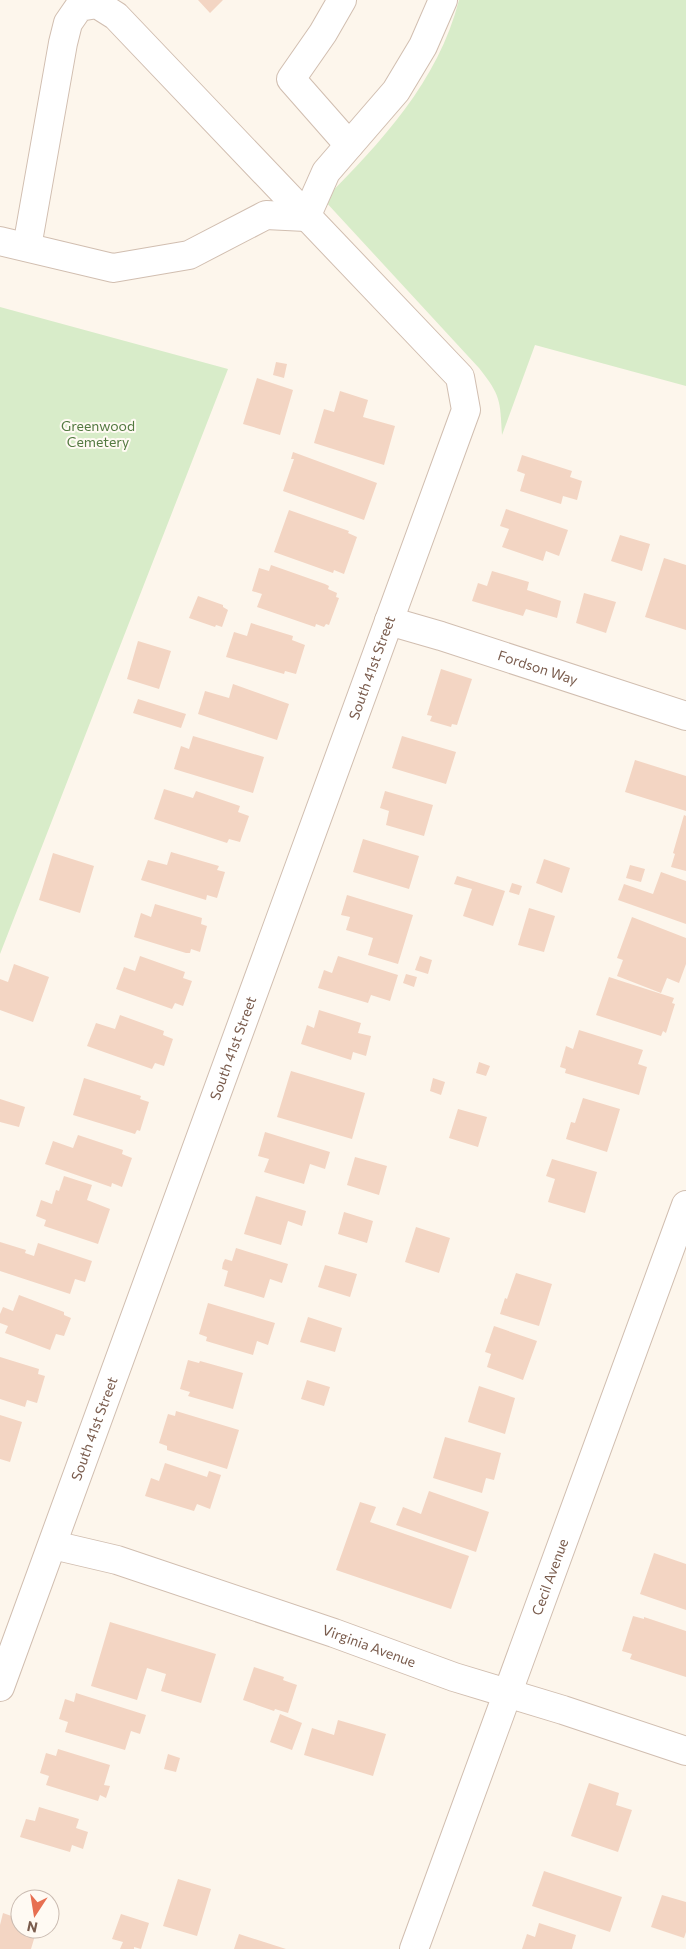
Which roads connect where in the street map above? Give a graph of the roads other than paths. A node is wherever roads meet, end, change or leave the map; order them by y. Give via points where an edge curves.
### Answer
1 (342, 0) edge
2 (443, 0) edge
3 (349, 145) junction
4 (306, 217) junction
5 (0, 241) edge
6 (27, 248) junction
7 (389, 621) junction
8 (686, 716) edge
9 (684, 1216) edge
10 (53, 1545) junction
11 (0, 1687) edge
12 (508, 1693) junction
13 (686, 1751) edge
14 (414, 1949) edge

1 - 3 street via 291,79
2 - 3 street via 423,46 396,91
3 - 4 street via 326,172
4 - 6 street via 266,215 189,255 113,268
4 - 6 street via 116,16 97,4 79,6 68,23
4 - 7 street, South 41st Street via 460,377 466,410
5 - 6 street
7 - 8 street, Fordson Way
7 - 10 street, South 41st Street
9 - 12 street, Cecil Avenue
10 - 11 street, South 41st Street
10 - 12 street, Virginia Avenue via 117,1560
12 - 13 street, Virginia Avenue
12 - 14 street, Cecil Avenue

